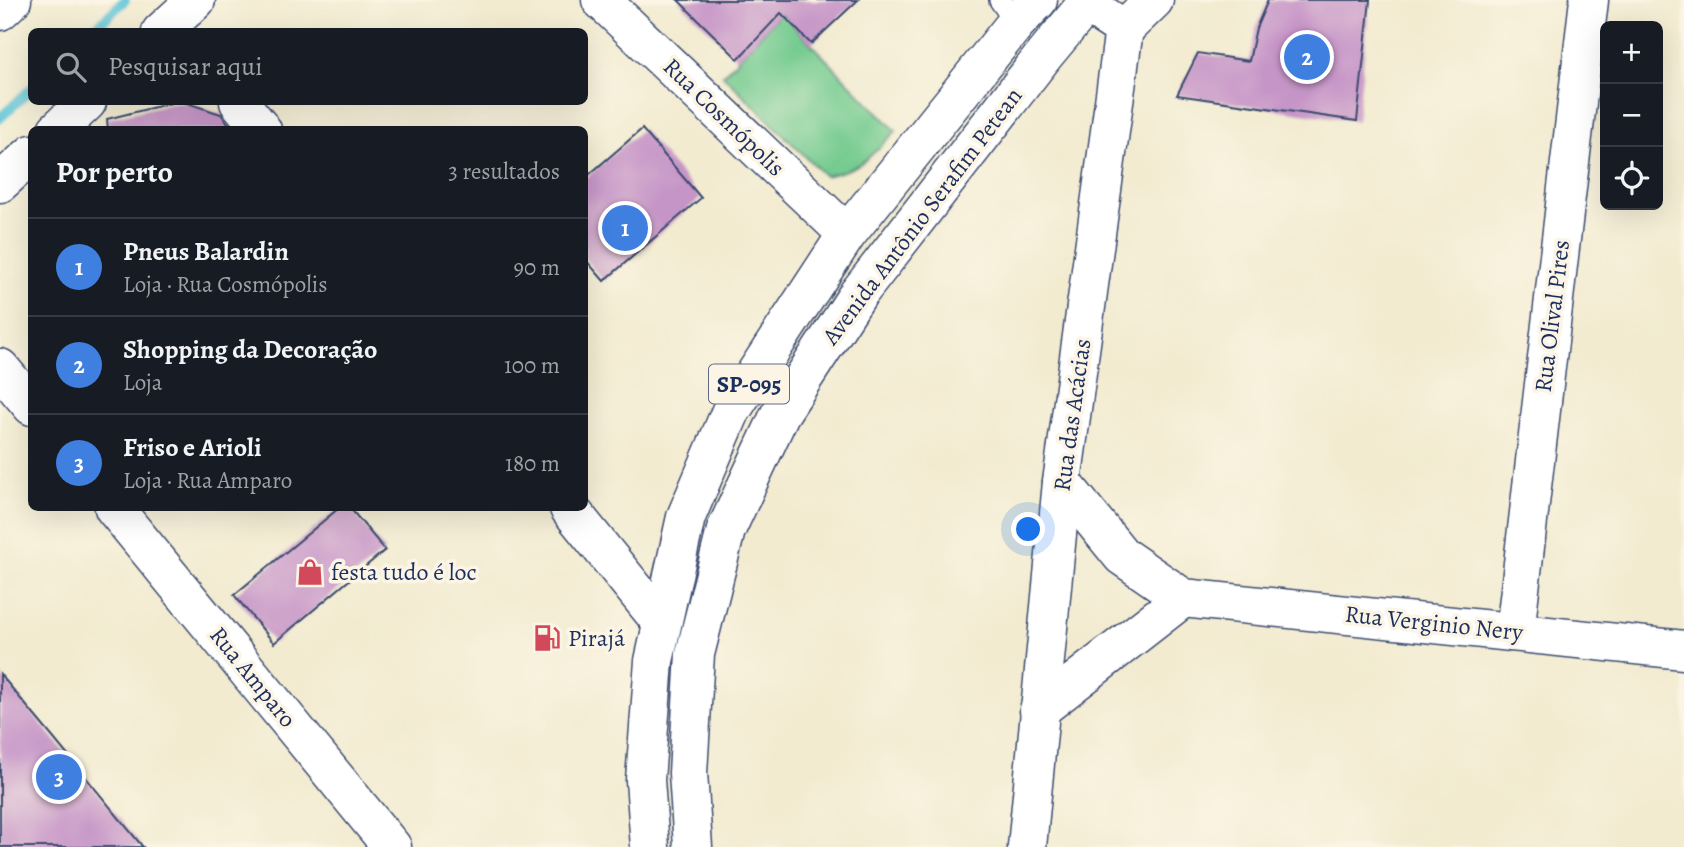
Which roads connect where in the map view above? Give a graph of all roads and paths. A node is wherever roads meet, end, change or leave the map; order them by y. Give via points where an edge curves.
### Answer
1 (12, 0) edge
2 (601, 0) edge
3 (1154, 0) edge
4 (1589, 0) edge
5 (1088, 2) edge
6 (1018, 8) edge
7 (0, 11) edge
8 (1124, 29) junction
9 (84, 105) edge
10 (241, 105) edge
11 (61, 126) edge
12 (259, 126) edge
13 (28, 158) edge
14 (0, 183) edge
15 (846, 234) junction
16 (0, 368) edge
17 (28, 401) edge
18 (1062, 482) junction
19 (116, 511) edge
20 (571, 511) edge
21 (1183, 598) junction
22 (662, 623) junction
23 (1515, 632) junction
24 (1684, 650) edge
25 (1040, 710) junction
26 (392, 847) edge
27 (650, 847) edge
28 (693, 847) edge
29 (1027, 847) edge

1 - 7 street
2 - 15 street, Rua Cosmópolis
3 - 8 street
4 - 23 street, Rua Olival Pires
5 - 8 street
5 - 28 street, Avenida Antônio Serafim Petean / SP-095 via 858,294 780,414 747,484 726,530 695,654 688,772
6 - 15 street, Avenida Antônio Serafim Petean / SP-095
8 - 18 street, Rua das Acácias
9 - 11 street
10 - 12 street
13 - 14 street
15 - 22 street, Avenida Antônio Serafim Petean / SP-095 via 731,411 686,517
16 - 17 street
18 - 21 street, Rua Verginio Nery via 1122,556
18 - 25 street, Rua das Acácias
19 - 26 street, Rua Amparo
20 - 22 street
21 - 23 street, Rua Verginio Nery
21 - 25 street
22 - 27 street, Avenida Antônio Serafim Petean / SP-095 via 654,661 645,780
23 - 24 street, Rua Verginio Nery
25 - 29 street, Rua das Acácias

